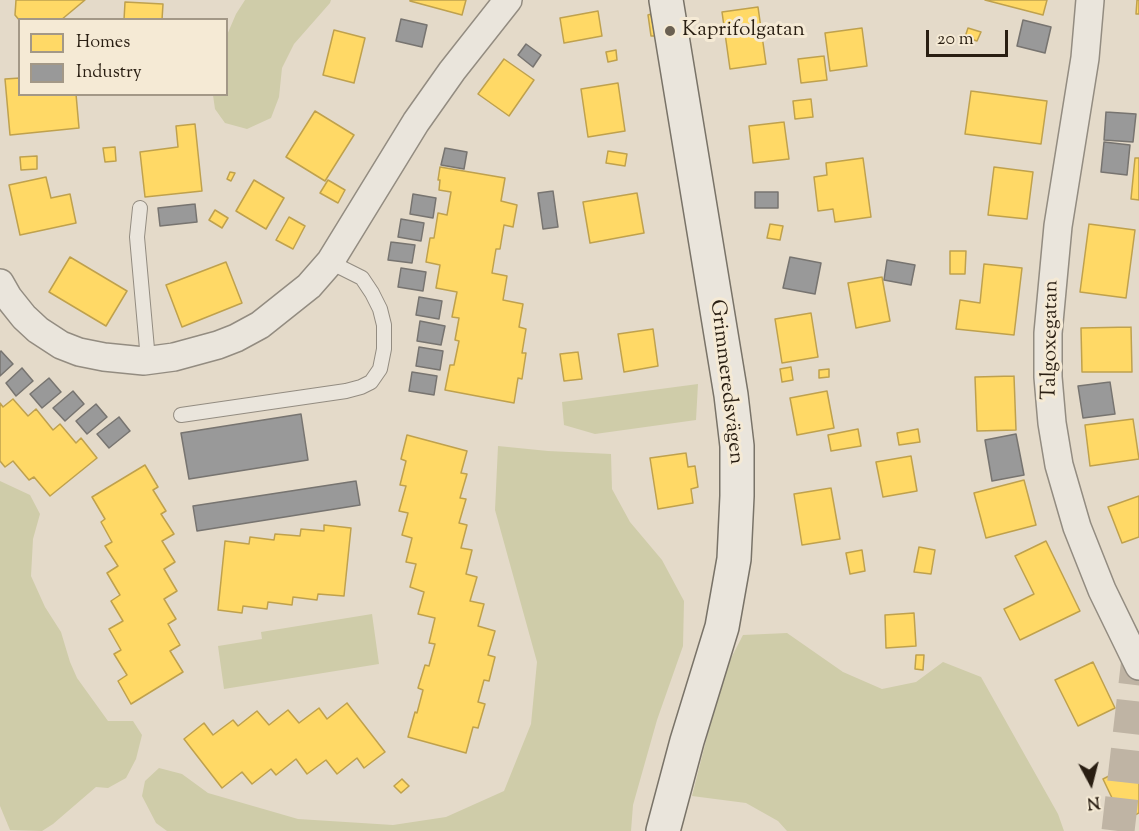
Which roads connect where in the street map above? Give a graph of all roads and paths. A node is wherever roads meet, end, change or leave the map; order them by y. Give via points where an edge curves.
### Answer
1 (508, 0) edge
2 (666, 0) edge
3 (1090, 0) edge
4 (140, 208) dead end
5 (330, 261) junction
6 (0, 283) edge
7 (148, 360) junction
8 (181, 415) dead end
9 (1139, 666) edge
10 (663, 831) edge

1 - 5 street via 416,122
2 - 10 street, Grimmeredsvägen via 730,395 737,446 737,496 734,559 722,627
3 - 9 street, Talgoxegatan via 1085,58 1058,225 1048,377 1059,465 1077,527
4 - 7 lane via 137,237
5 - 7 street via 309,286 252,330 200,351
5 - 8 lane via 362,278 380,309 384,349 380,369 371,382 346,391
6 - 7 street via 24,317 61,345 104,357

